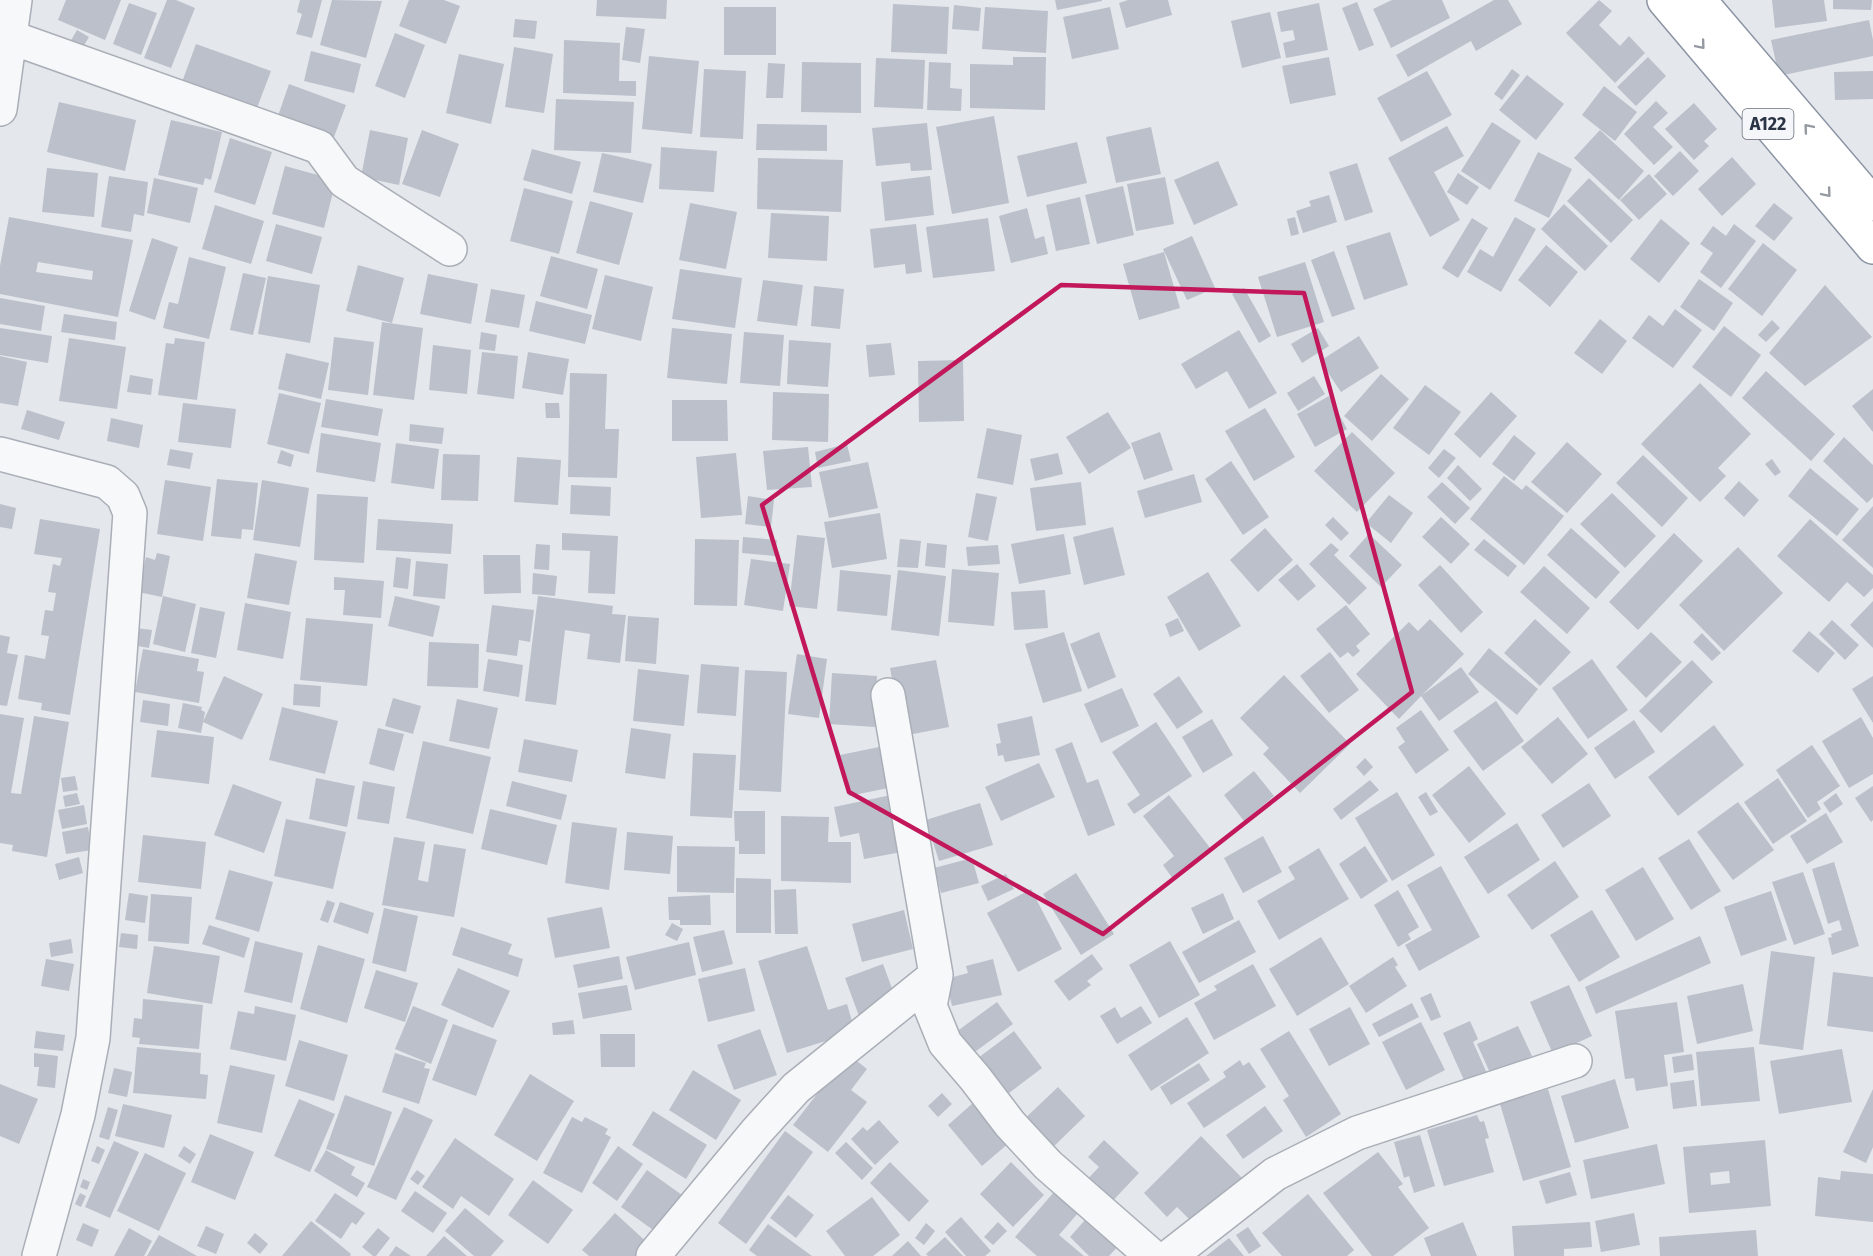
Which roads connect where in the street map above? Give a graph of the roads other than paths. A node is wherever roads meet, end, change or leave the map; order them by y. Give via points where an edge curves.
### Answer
1 (15, 0) edge
2 (1664, 0) edge
3 (1699, 0) edge
4 (10, 37) junction
5 (0, 109) edge
6 (1873, 204) edge
7 (1873, 247) edge
8 (450, 249) dead end
9 (0, 454) edge
10 (888, 695) dead end
11 (936, 975) junction
12 (1575, 1061) dead end
13 (39, 1256) edge
14 (653, 1256) edge
15 (1152, 1256) edge
16 (1170, 1256) edge

1 - 4 street
2 -> 7 highway, A122
6 -> 3 highway, A122
4 - 5 street
4 - 8 street via 319,147 345,181
9 - 13 street via 107,482 123,496 130,513 93,1038 78,1115
10 - 11 street
11 - 14 street via 796,1088
11 - 15 street via 930,1006 945,1043 1048,1165
12 - 16 street via 1357,1132 1275,1174

